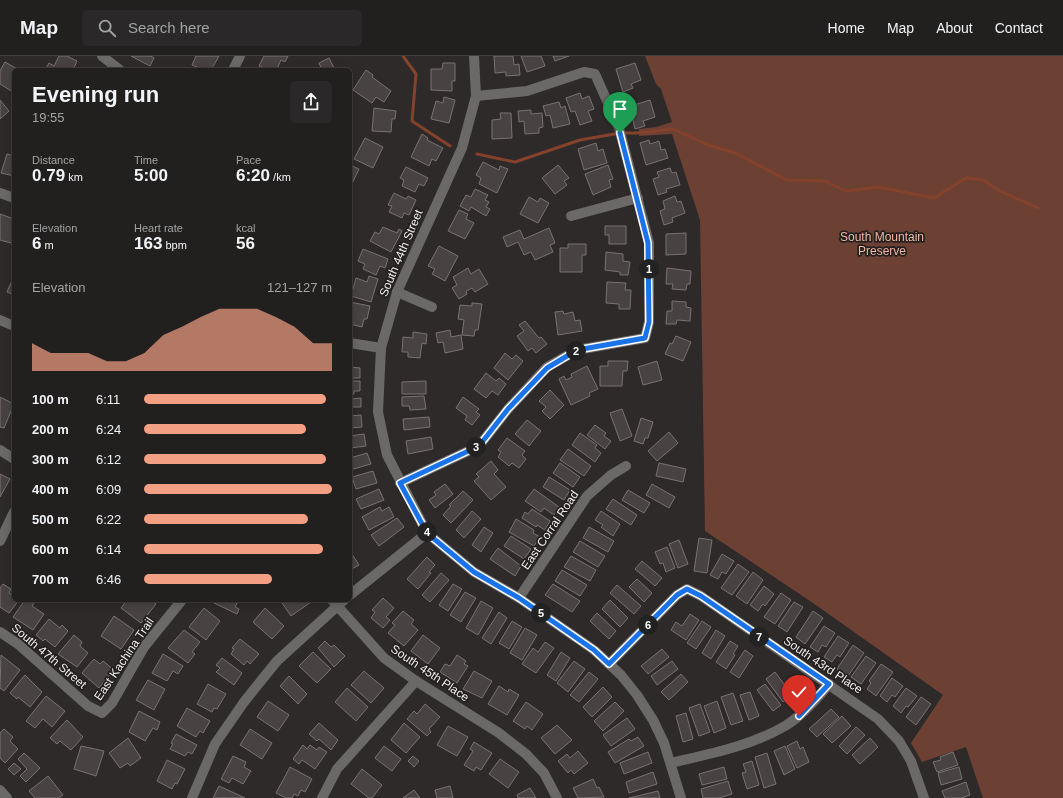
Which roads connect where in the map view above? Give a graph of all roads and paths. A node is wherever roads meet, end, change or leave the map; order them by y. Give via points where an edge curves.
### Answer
1 (240, 56) edge
2 (474, 56) edge
3 (105, 61) edge
4 (117, 68) edge
5 (234, 68) edge
6 (476, 96) junction
7 (0, 193) edge
8 (12, 197) edge
9 (638, 198) junction
10 (571, 216) dead end
11 (397, 292) junction
12 (432, 307) dead end
13 (0, 320) edge
14 (12, 325) edge
15 (352, 343) edge
16 (381, 348) junction
17 (0, 450) edge
18 (12, 457) edge
19 (626, 466) dead end
20 (400, 483) junction
21 (12, 520) edge
22 (427, 533) junction
23 (0, 541) edge
24 (352, 593) edge
25 (519, 598) junction
26 (180, 602) edge
27 (334, 603) edge
28 (0, 632) edge
29 (609, 664) junction
30 (416, 681) junction
31 (829, 684) junction
32 (102, 713) joint
33 (671, 763) junction
34 (0, 790) edge
35 (6, 798) edge
36 (192, 798) edge
37 (322, 798) edge
38 (557, 798) edge
39 (681, 798) edge
40 (924, 798) edge

1 - 5 street
2 - 6 street, South 44th Street
3 - 4 street
6 - 9 street via 527,91 584,72 595,74 619,128
6 - 11 street, South 44th Street via 462,148
7 - 8 street
9 - 10 street
9 - 20 street via 648,243 649,322 645,338 577,350 547,368 508,409 479,446
11 - 12 street
11 - 16 street, South 44th Street
13 - 14 street
15 - 16 street
16 - 20 street, South 44th Street via 378,412 387,454
17 - 18 street
19 - 25 street, East Corral Road via 611,475 587,496
20 - 22 street, South 44th Street
21 - 23 street
22 - 24 street
22 - 25 street, South 44th Street via 474,572
25 - 29 street, South 44th Street via 594,650
26 - 32 street, East Kachina Trail via 144,647 112,703
27 - 30 street, South 45th Place via 384,658
27 - 36 street via 277,661 244,702 215,744
28 - 32 street, South 47th Street via 18,644 88,706
29 - 31 street, South 43rd Place via 677,595 687,589
29 - 33 street, South 44th Street via 637,695 653,720
30 - 37 street via 337,769
30 - 38 street, South 45th Place via 499,733 526,754 544,773
31 - 33 street via 799,716 784,726 732,747
31 - 40 street, South 43rd Place via 878,719 900,741 911,761
33 - 39 street, South 44th Street
34 - 35 street

